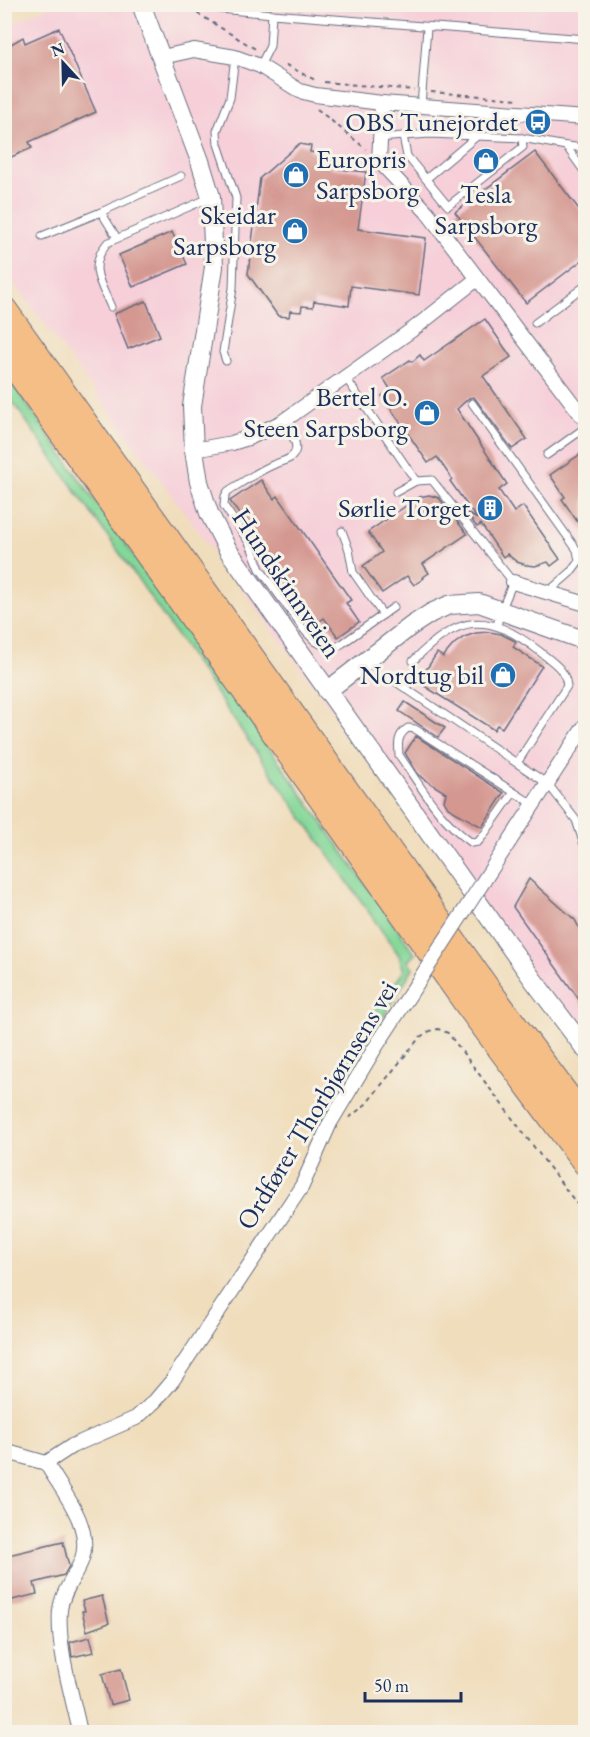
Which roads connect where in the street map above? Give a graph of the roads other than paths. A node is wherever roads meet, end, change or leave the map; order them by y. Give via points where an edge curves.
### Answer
1 (141, 4) edge
2 (204, 4) edge
3 (272, 14) junction
4 (427, 28) junction
5 (585, 39) edge
6 (162, 57) junction
7 (235, 57) junction
8 (263, 60) junction
9 (382, 103) junction
10 (421, 106) junction
11 (585, 118) edge
12 (403, 136) junction
13 (477, 136) junction
14 (380, 138) junction
15 (522, 138) junction
16 (566, 146) junction
17 (585, 148) edge
18 (585, 174) edge
19 (182, 176) dead end
20 (426, 179) junction
21 (211, 197) junction
22 (101, 212) junction
23 (42, 236) dead end
24 (117, 238) junction
25 (477, 279) junction
26 (585, 285) edge
27 (111, 307) dead end
28 (4, 310) edge
29 (535, 323) dead end
30 (4, 351) edge
31 (226, 361) dead end
32 (346, 378) junction
33 (472, 403) dead end
34 (585, 421) edge
35 (282, 422) junction
36 (585, 427) edge
37 (194, 450) junction
38 (547, 455) dead end
39 (416, 481) junction
40 (396, 492) dead end
41 (342, 531) dead end
42 (513, 582) junction
43 (548, 592) junction
44 (585, 604) edge
45 (394, 607) dead end
46 (383, 615) junction
47 (499, 618) junction
48 (585, 641) edge
49 (413, 661) dead end
50 (390, 678) dead end
51 (327, 691) junction
52 (585, 724) edge
53 (518, 763) junction
54 (548, 784) junction
55 (514, 792) junction
56 (534, 805) junction
57 (582, 826) edge
58 (585, 851) edge
59 (585, 1050) edge
60 (585, 1122) edge
61 (585, 1163) edge
62 (4, 1451) edge
63 (46, 1463) junction
64 (80, 1732) edge

1 - 6 street, Hundskinnveien
2 - 3 lane
3 - 4 lane
3 - 8 lane via 270,46
4 - 5 lane
4 - 10 lane
6 - 7 street via 194,50
6 - 21 street, Hundskinnveien
7 - 8 street
7 - 31 lane via 230,98 217,130 236,198
8 - 9 street via 300,91 315,88
9 - 10 street
9 - 14 street
10 - 11 street
12 - 13 lane
12 - 14 lane
12 - 20 lane via 407,156
13 - 15 lane
13 - 20 lane
14 - 25 street via 380,161 427,212
15 - 16 lane
15 - 20 lane via 523,147 448,206
16 - 17 lane
16 - 18 lane
19 - 22 lane
21 - 24 lane
21 - 37 street, Hundskinnveien via 214,267 192,406
22 - 23 lane
22 - 24 lane
24 - 27 lane via 100,252 96,271
25 - 32 street
25 - 34 street
26 - 29 lane
28 - 60 highway
30 - 61 highway via 466,1002
32 - 35 street
32 - 39 lane
33 - 43 lane via 577,550 579,561
35 - 37 street via 251,437
35 - 46 lane via 296,444 295,453 228,491 224,506 250,544 260,569 315,641 336,648
36 - 38 lane
37 - 51 street, Hundskinnveien via 209,513 228,550
39 - 40 lane
39 - 42 lane via 432,480
41 - 46 lane via 353,572
42 - 43 street
42 - 47 lane
43 - 44 street
45 - 46 lane
47 - 48 street
47 - 49 lane via 455,628
47 - 51 street via 479,603 440,609 411,626
47 - 53 lane via 566,677 567,686
50 - 53 lane
51 - 59 street, Hundskinnveien
52 - 54 street, Ordfører Thorbjørnsens vei
53 - 54 lane
54 - 56 street, Ordfører Thorbjørnsens vei
54 - 57 lane
55 - 55 lane via 415,729 408,728 399,736 399,755 435,808 472,843 483,836
55 - 56 lane
56 - 63 street, Ordfører Thorbjørnsens vei, bridge via 375,1048 326,1132 302,1186 172,1381 136,1418 72,1446
57 - 58 lane
62 - 63 street
63 - 64 street via 81,1521 85,1541 60,1615 60,1633

